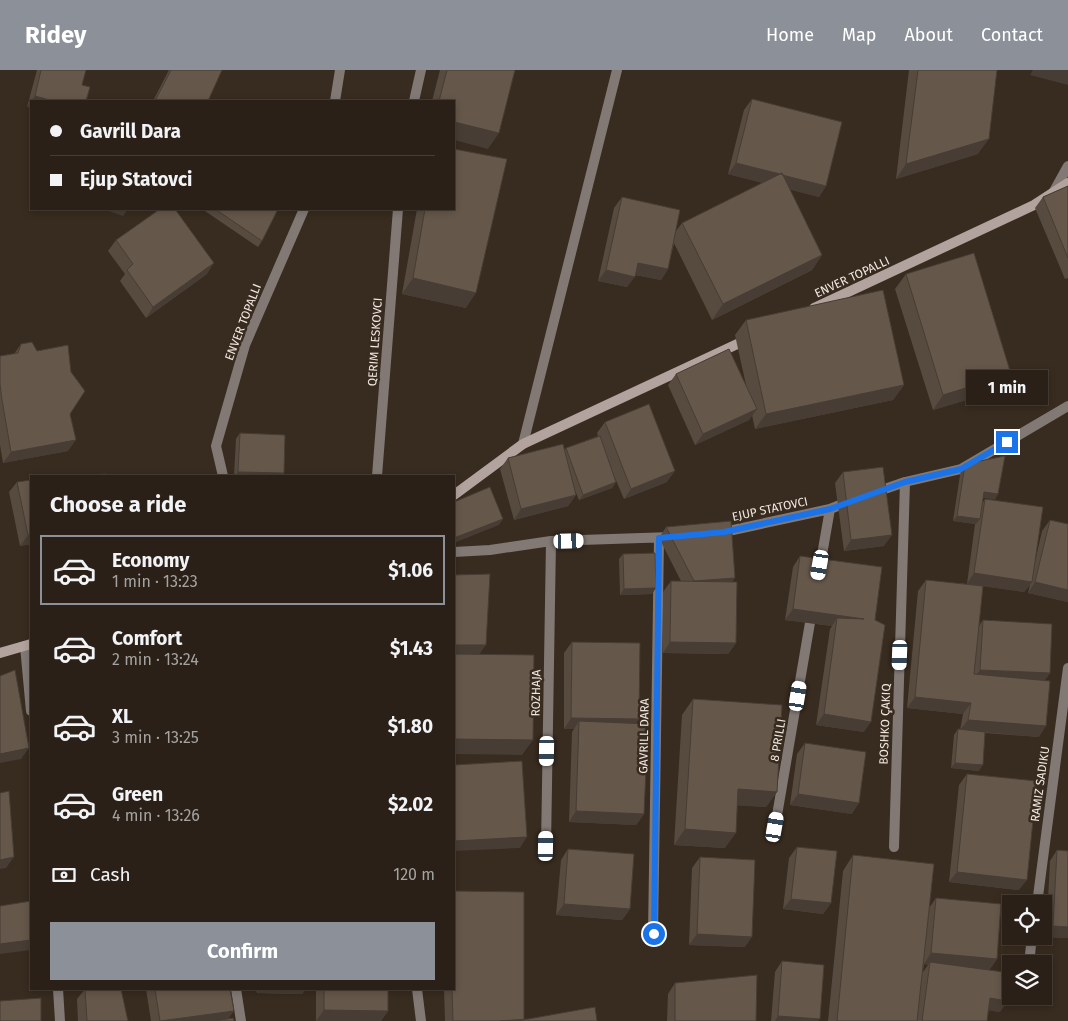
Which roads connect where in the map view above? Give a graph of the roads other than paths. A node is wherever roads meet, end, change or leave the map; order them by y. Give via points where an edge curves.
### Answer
1 (340, 70) edge
2 (421, 70) edge
3 (617, 70) edge
4 (335, 100) edge
5 (414, 100) edge
6 (1068, 166) edge
7 (1068, 183) edge
8 (1053, 193) junction
9 (304, 210) edge
10 (398, 210) edge
11 (801, 314) edge
12 (756, 335) edge
13 (1068, 406) edge
14 (524, 444) junction
15 (223, 475) edge
16 (377, 475) edge
17 (905, 482) junction
18 (455, 494) edge
19 (830, 509) junction
20 (705, 534) edge
21 (686, 536) edge
22 (659, 538) junction
23 (551, 541) junction
24 (455, 552) edge
25 (816, 586) edge
26 (813, 605) edge
27 (28, 645) edge
28 (0, 653) edge
29 (1068, 668) edge
30 (30, 689) edge
31 (775, 827) dead end
32 (546, 846) dead end
33 (894, 847) dead end
34 (1038, 895) edge
35 (654, 934) dead end
36 (58, 990) edge
37 (236, 990) edge
38 (417, 990) edge
39 (60, 1021) edge
40 (241, 1021) edge
41 (421, 1021) edge

1 - 4 street
2 - 5 street
3 - 14 street
6 - 8 street, ENVER TOPALLI
7 - 8 main road, ENVER TOPALLI
8 - 11 main road, ENVER TOPALLI via 1034,205
9 - 15 street, ENVER TOPALLI via 245,345 216,446
10 - 16 street, QERIM LESKOVCI
12 - 14 main road
13 - 17 street, EJUP STATOVCI via 961,469
14 - 18 main road
17 - 19 street, EJUP STATOVCI
17 - 33 street, BOSHKO ÇAKIQ
19 - 20 street, EJUP STATOVCI
19 - 25 street
21 - 22 street
22 - 23 street
22 - 35 street, GAVRILL DARA
23 - 24 street
23 - 32 street, ROZHAJA
26 - 31 street, 8 PRILLI
27 - 28 main road
27 - 30 street
29 - 34 street, RAMIZ SADIKU
36 - 39 street
37 - 40 street
38 - 41 street

